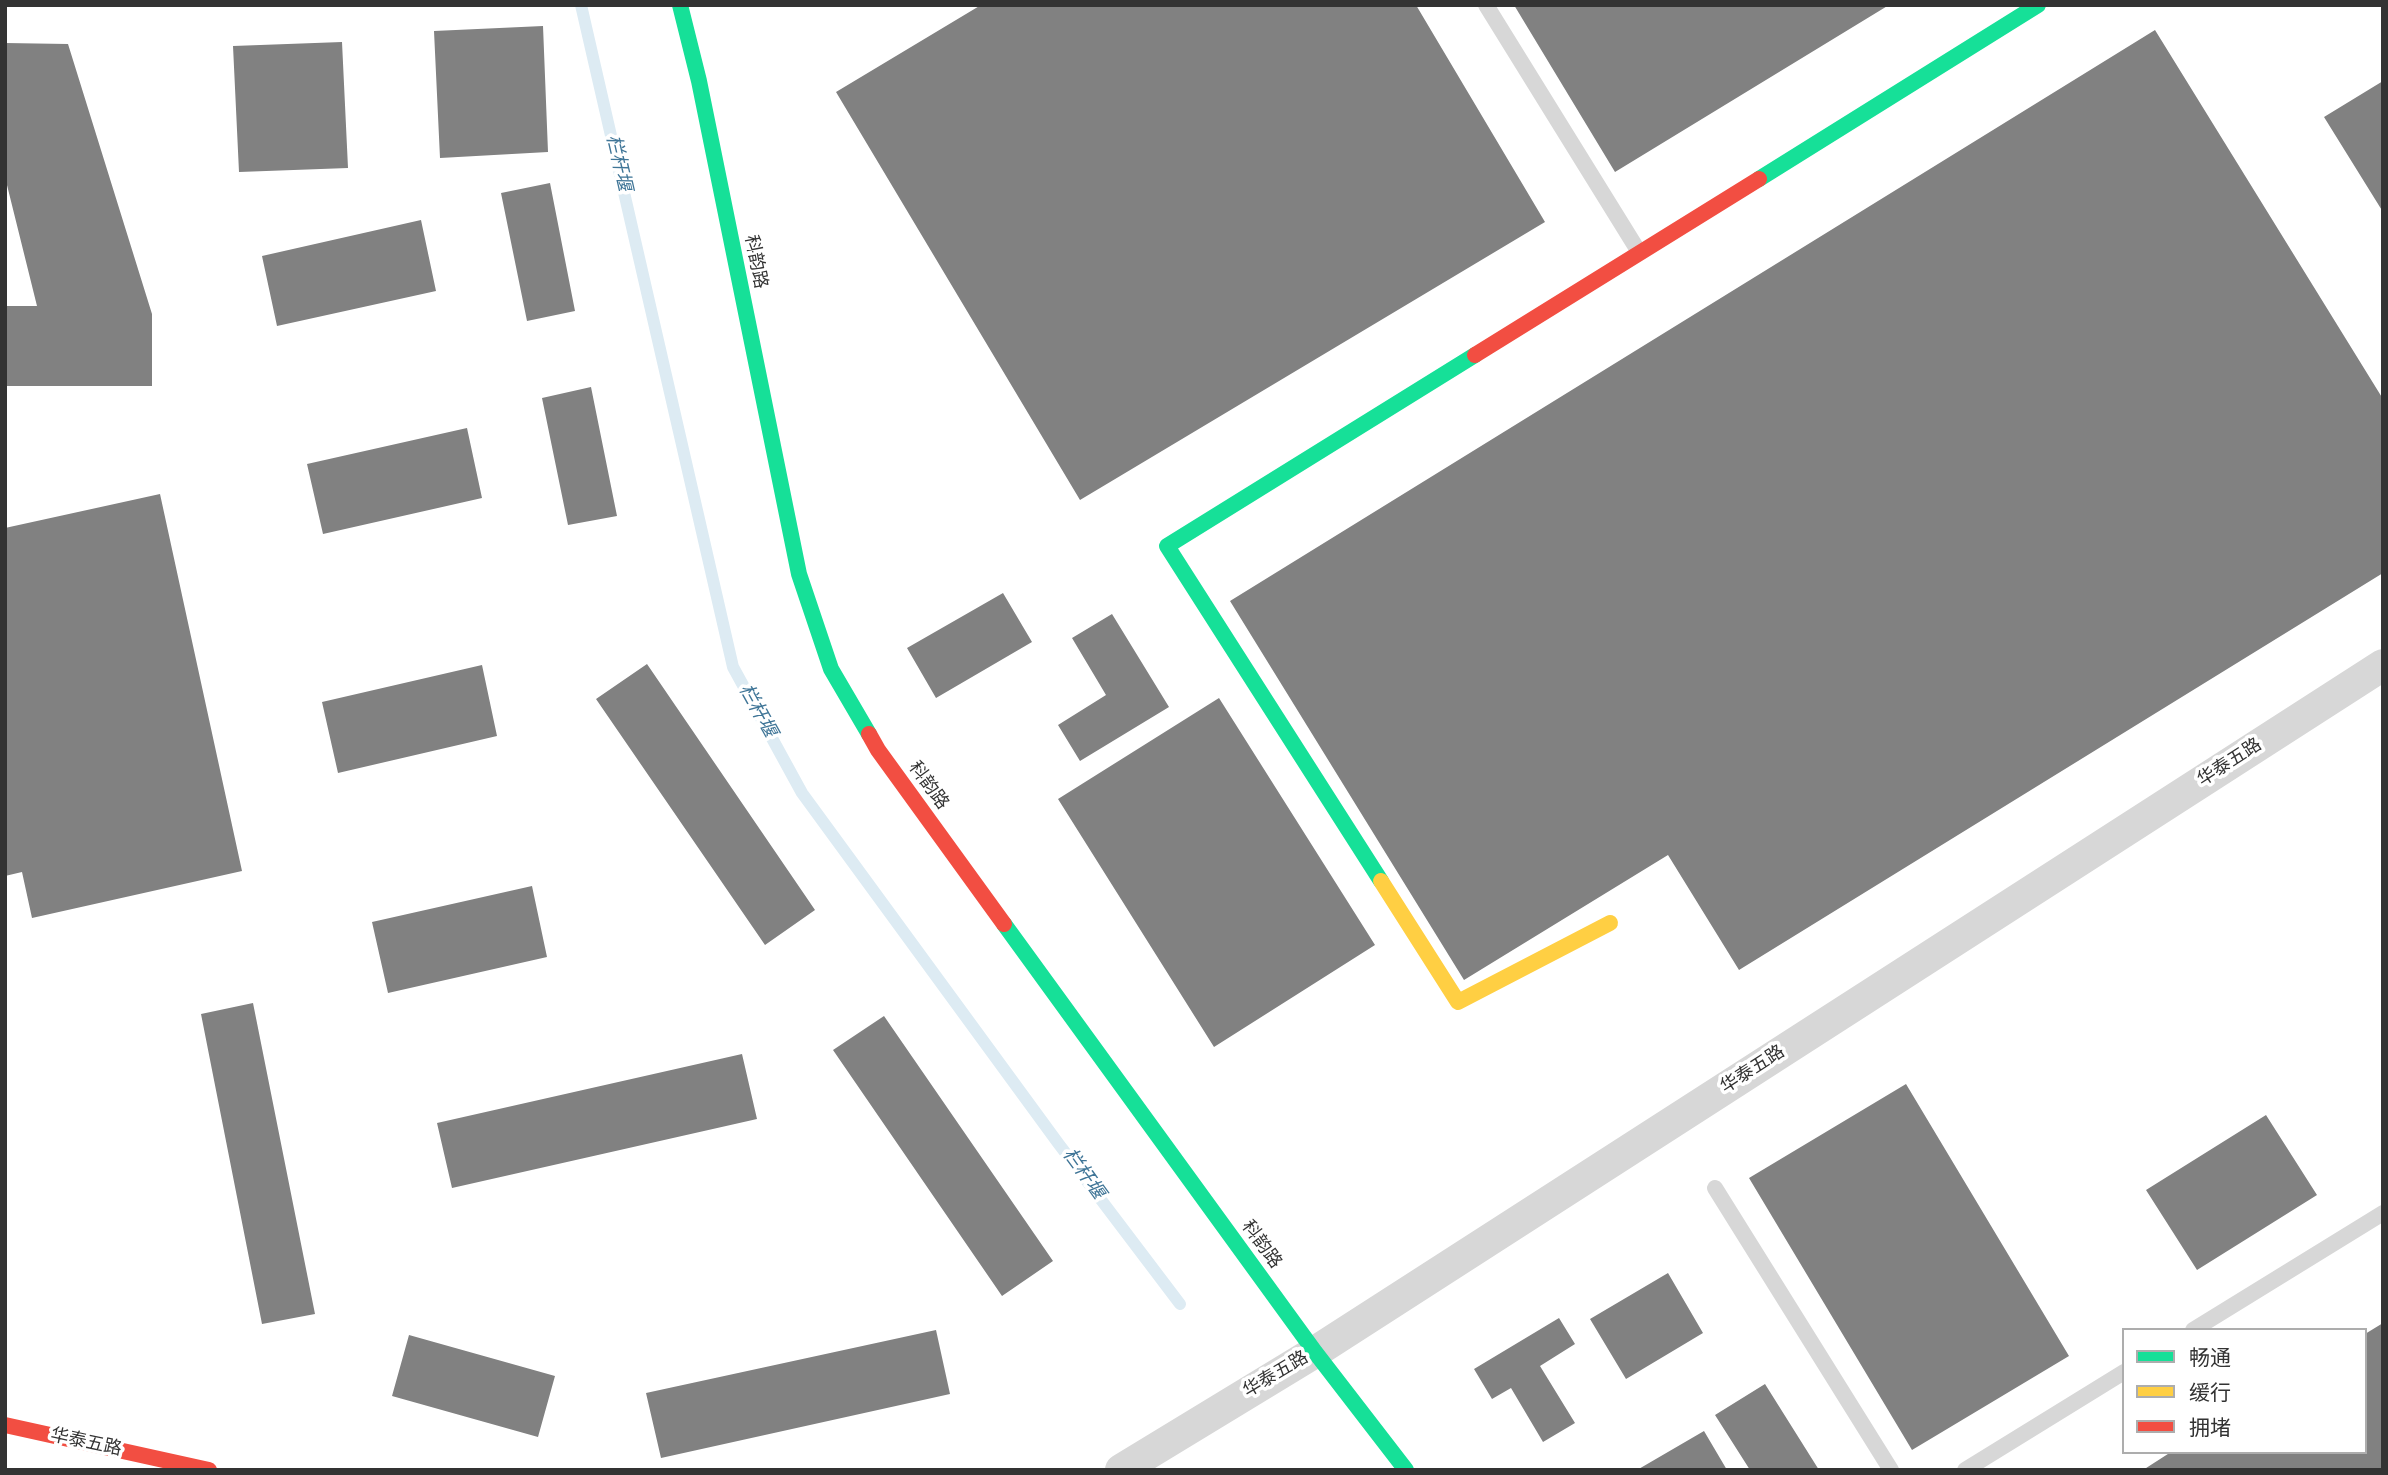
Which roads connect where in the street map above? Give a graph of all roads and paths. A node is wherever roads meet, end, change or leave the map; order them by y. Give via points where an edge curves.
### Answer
1 (680, 5) edge
2 (1486, 5) edge
3 (2038, 5) edge
4 (1639, 252) junction
5 (2383, 666) edge
6 (1610, 923) dead end
7 (1715, 1188) dead end
8 (2383, 1213) edge
9 (2196, 1328) edge
10 (1315, 1352) junction
11 (2122, 1373) edge
12 (5, 1425) edge
13 (209, 1470) edge
14 (1121, 1470) edge
15 (1406, 1470) edge
16 (1891, 1470) edge
17 (1965, 1470) edge

1 - 10 street, 科韵路 via 799,574 831,669 878,750
2 - 4 lane
3 - 4 street
4 - 6 street via 1167,546 1458,1002
5 - 10 street, 华泰五路
7 - 16 lane
8 - 9 lane
10 - 14 street, 华泰五路
10 - 15 street, 科韵路
11 - 17 lane
12 - 13 street, 华泰五路

